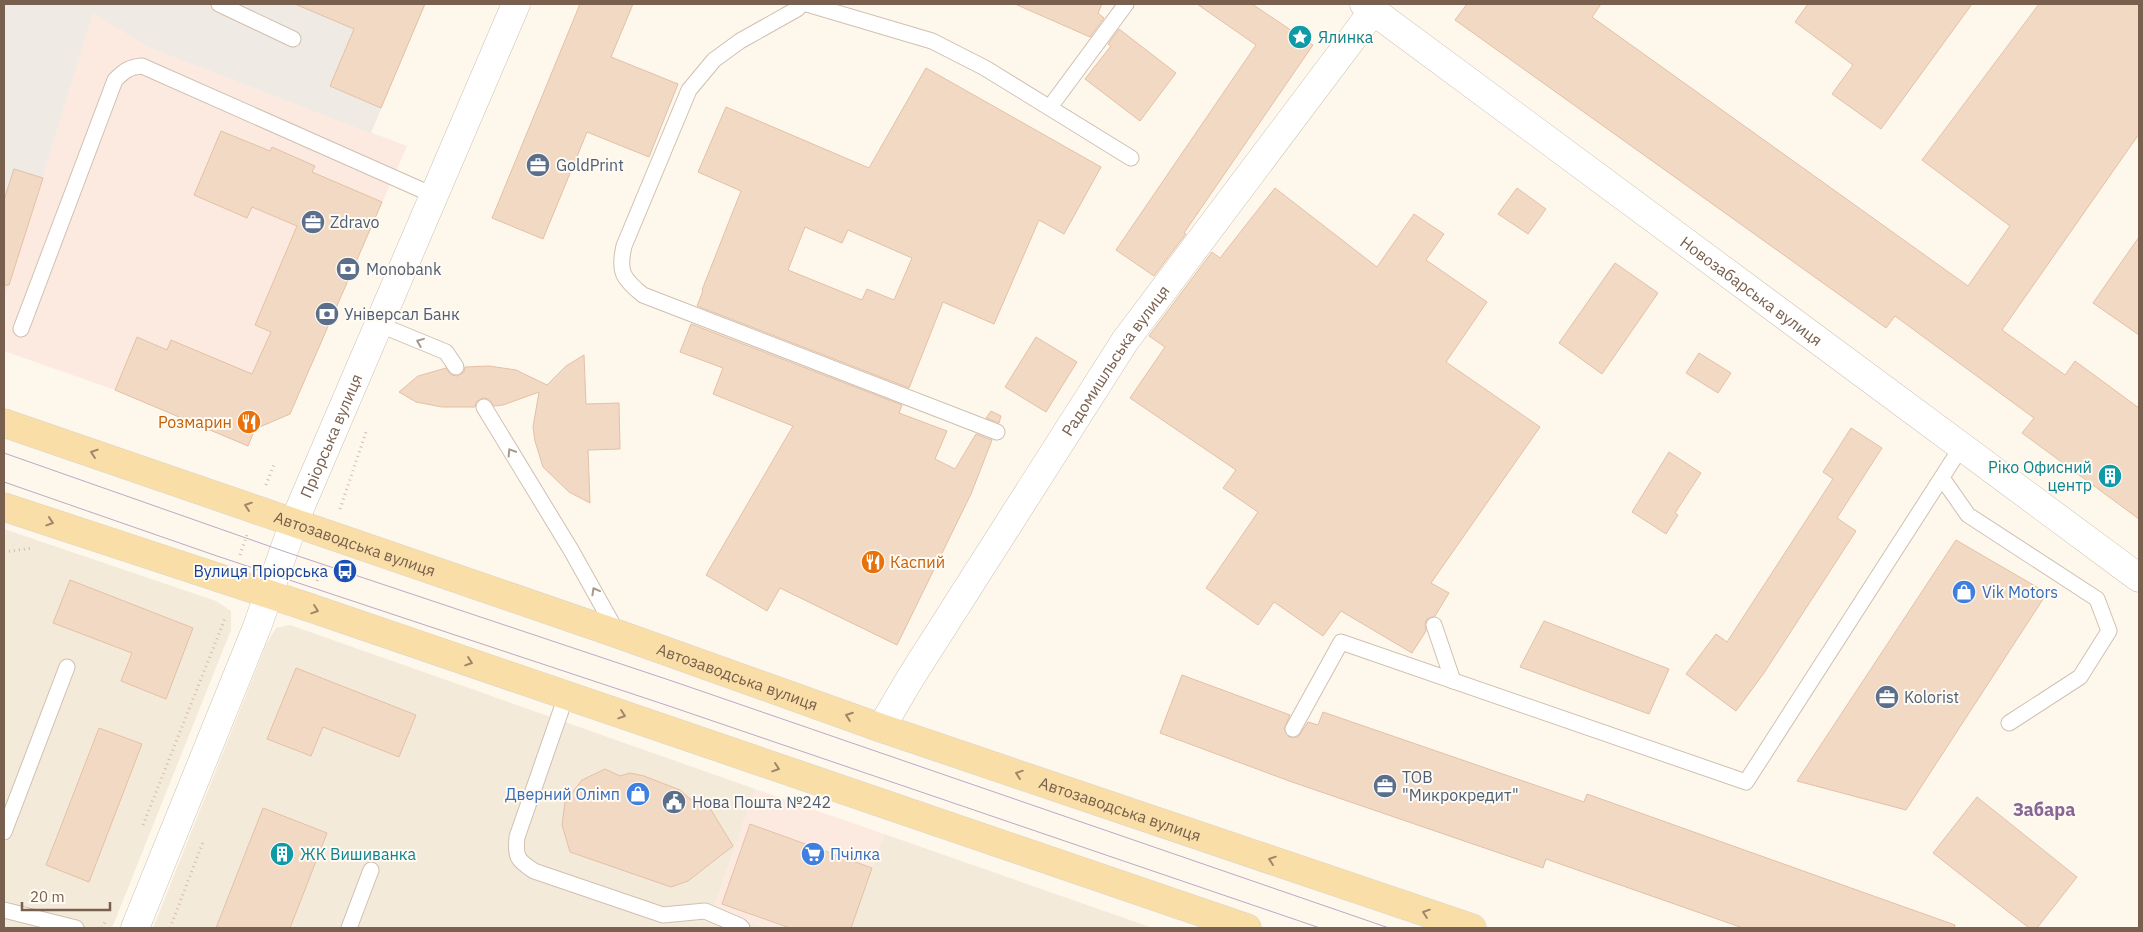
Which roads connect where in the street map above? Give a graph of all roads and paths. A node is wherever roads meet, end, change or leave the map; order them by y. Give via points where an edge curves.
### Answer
1 (219, 4) edge
2 (516, 4) edge
3 (802, 4) edge
4 (807, 4) edge
5 (1126, 4) edge
6 (1369, 7) edge
7 (293, 39) dead end
8 (1050, 107) junction
9 (1131, 158) dead end
10 (434, 196) junction
11 (378, 324) junction
12 (21, 329) dead end
13 (456, 367) dead end
14 (484, 407) dead end
15 (4, 423) edge
16 (997, 432) dead end
17 (1962, 446) junction
18 (1942, 478) junction
19 (4, 507) edge
20 (294, 522) junction
21 (39, 547) dead end
22 (4, 552) edge
23 (2139, 578) edge
24 (269, 595) junction
25 (226, 616) dead end
26 (1434, 625) dead end
27 (618, 634) junction
28 (67, 667) dead end
29 (1453, 681) junction
30 (566, 696) junction
31 (2009, 723) dead end
32 (881, 728) junction
33 (1293, 729) dead end
34 (142, 827) dead end
35 (4, 832) edge
36 (371, 870) dead end
37 (4, 910) edge
38 (106, 919) dead end
39 (76, 928) edge
40 (102, 928) edge
41 (135, 928) edge
42 (349, 928) edge
43 (742, 928) edge
44 (1247, 928) edge
45 (1472, 928) edge

1 - 7 lane
2 - 10 street, Пріорська вулиця
3 - 16 lane via 714,60 689,90 624,246 620,263 624,275 643,294
4 - 8 lane via 932,41
5 - 8 lane
6 - 17 street, Новозабарська вулиця
6 - 32 street, Радомишльська вулиця via 1125,341
8 - 9 lane
10 - 11 street, Пріорська вулиця
10 - 12 lane via 142,66 132,67 115,80
13 -> 11 lane via 446,352
11 - 20 street, Пріорська вулиця
27 -> 14 lane via 572,550
20 -> 15 main road, Автозаводська вулиця
17 - 18 lane
17 - 23 street, Новозабарська вулиця
18 - 29 lane via 1746,782
18 - 31 lane via 1968,514 2097,599 2109,631 2080,677
19 -> 24 main road
20 - 24 street, Пріорська вулиця
20 - 27 main road, Автозаводська вулиця
21 - 22 path
24 -> 30 main road
24 - 41 street, Пріорська вулиця
25 - 34 path
26 - 29 lane
32 -> 27 main road, Автозаводська вулиця
28 - 35 lane
29 - 33 lane via 1341,642
30 - 43 lane via 517,837 516,853 522,863 534,871 663,915 705,911
30 -> 44 main road
45 -> 32 main road, Автозаводська вулиця
36 - 42 lane
37 - 39 lane
38 - 40 path

